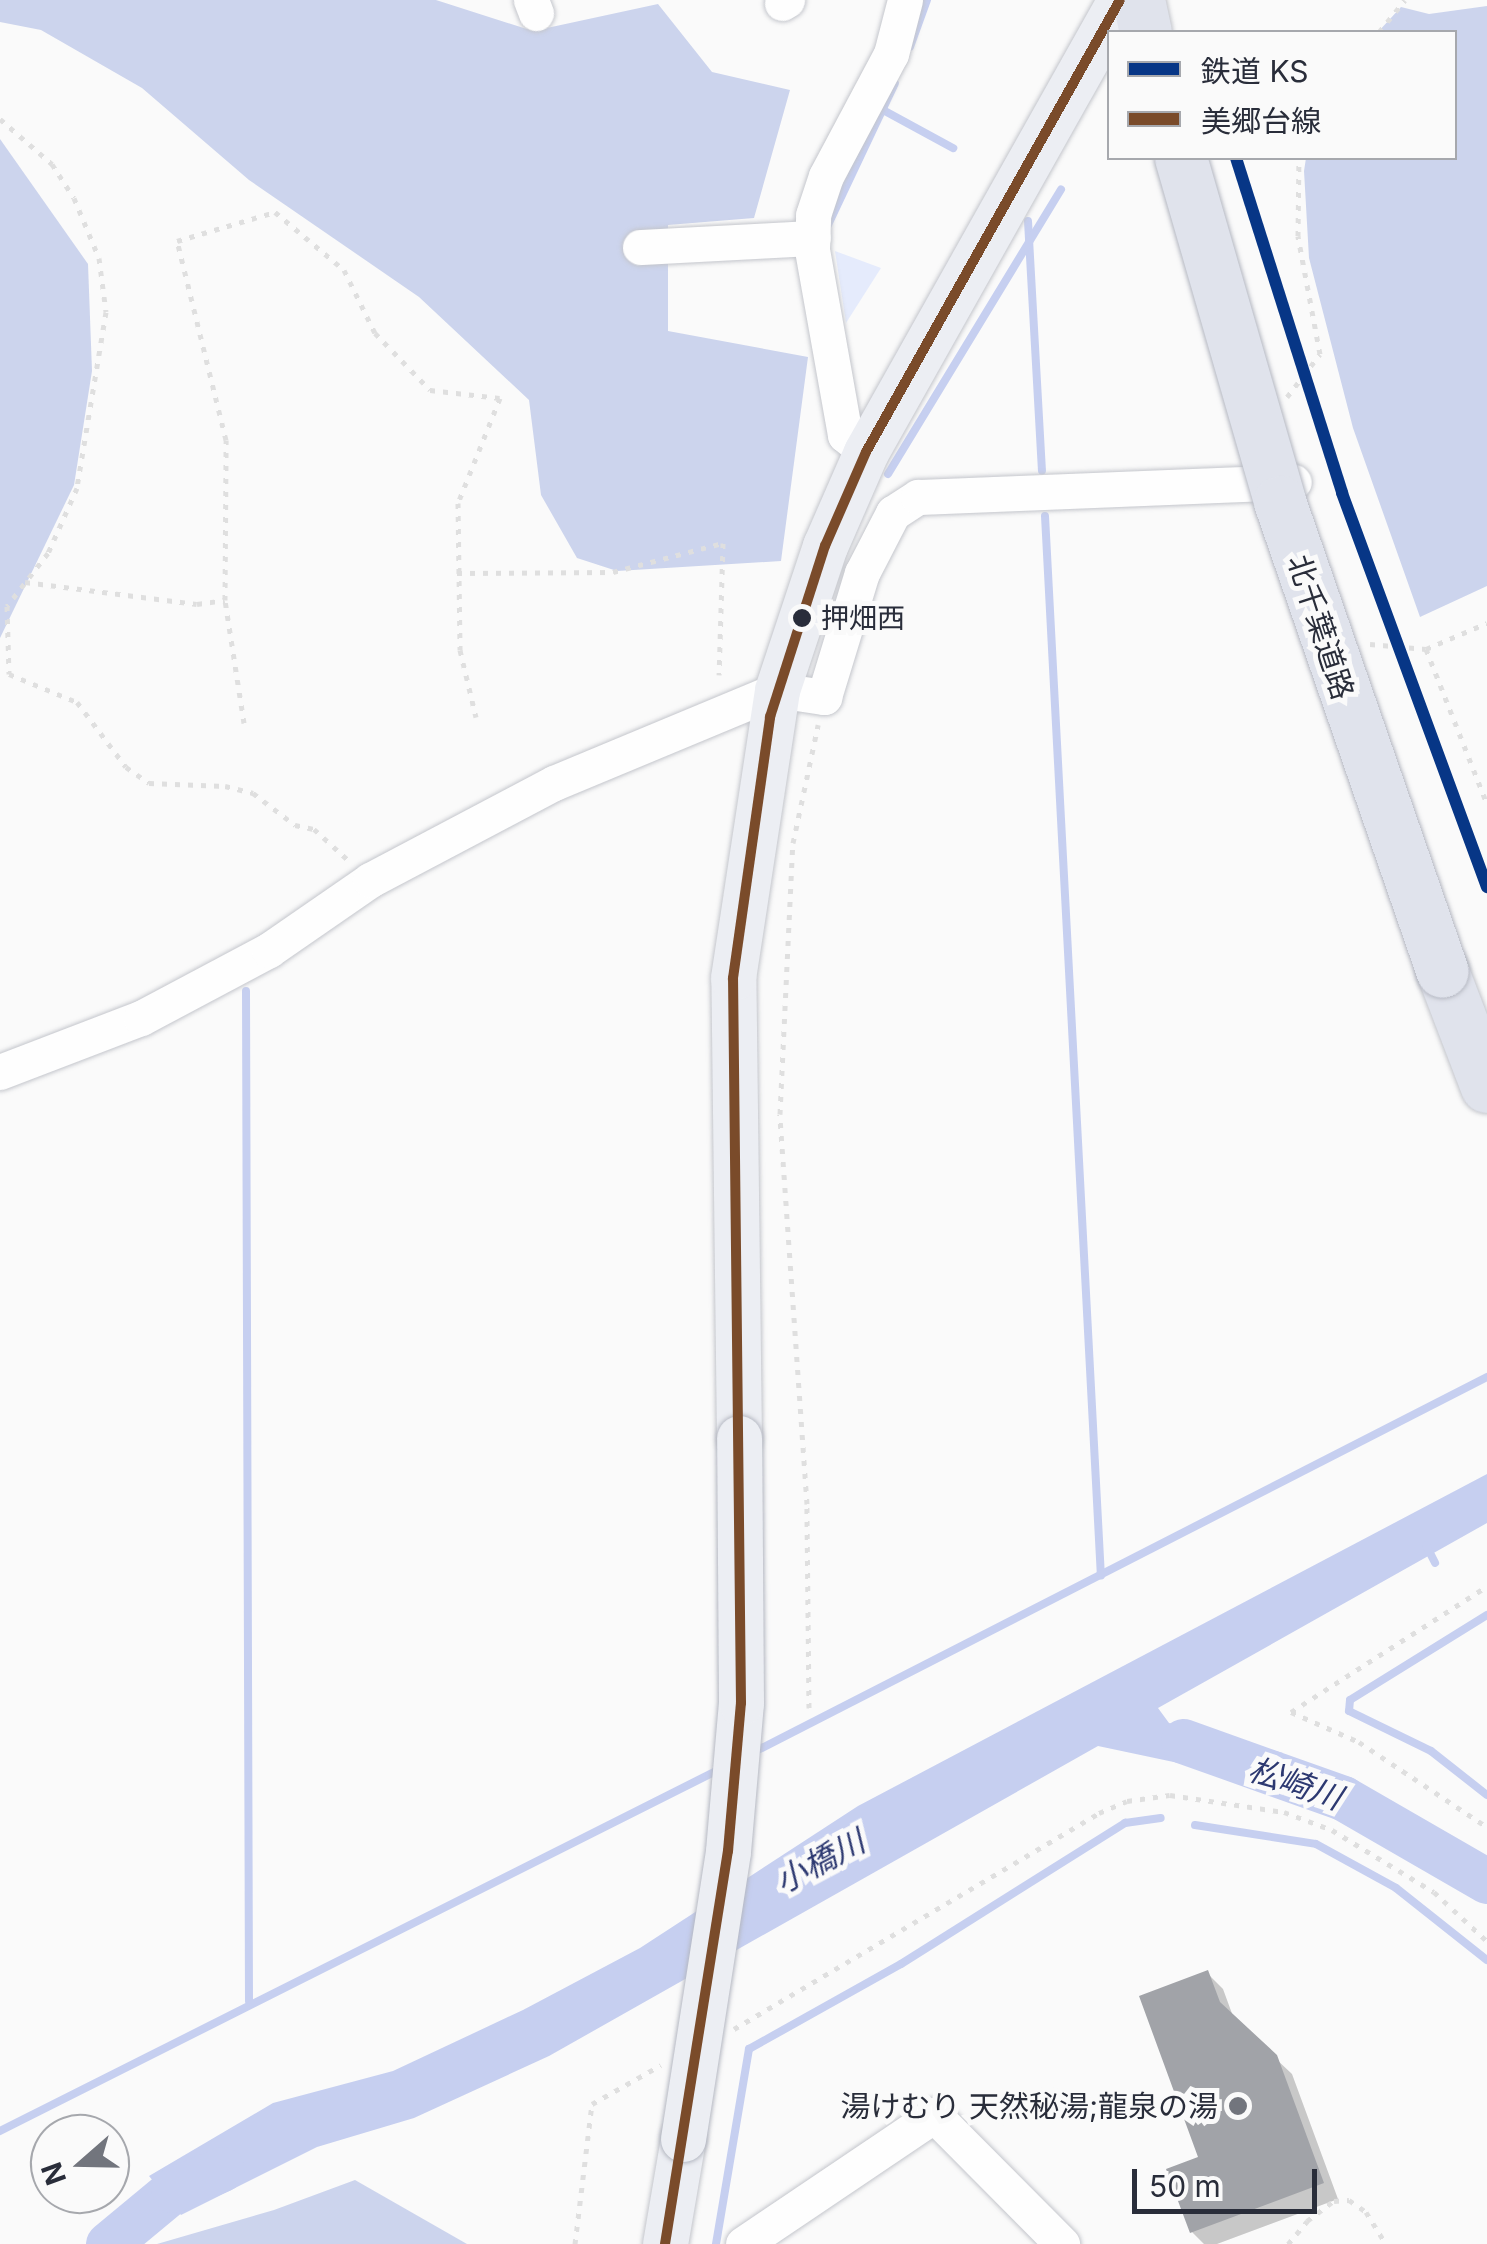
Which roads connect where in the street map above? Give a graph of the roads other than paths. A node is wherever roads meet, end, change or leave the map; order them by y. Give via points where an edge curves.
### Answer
1 (906, 0) edge
2 (1120, 0) edge
3 (1139, 0) edge
4 (1146, 30) edge
5 (1181, 160) edge
6 (812, 238) junction
7 (640, 247) dead end
8 (866, 452) junction
9 (1300, 482) dead end
10 (777, 690) junction
11 (1443, 972) junction
12 (1487, 1063) edge
13 (0, 1072) edge
14 (1487, 1088) edge
15 (665, 2244) edge
16 (743, 2244) edge
17 (1062, 2244) edge

1 - 6 street via 892,54 826,176
2 - 8 main road
3 - 4 highway
5 - 11 highway, 北千葉道路, bridge via 1280,502
6 - 7 street
6 - 8 street via 845,435
8 - 10 main road via 825,546
9 - 10 street via 918,497 893,513 862,573 824,697
10 - 13 street via 554,783 370,880 269,950 141,1018
10 - 15 main road, bridge via 734,978 739,1721 728,1851
11 - 12 highway
11 - 14 highway, 北千葉道路
16 - 17 street via 934,2115

